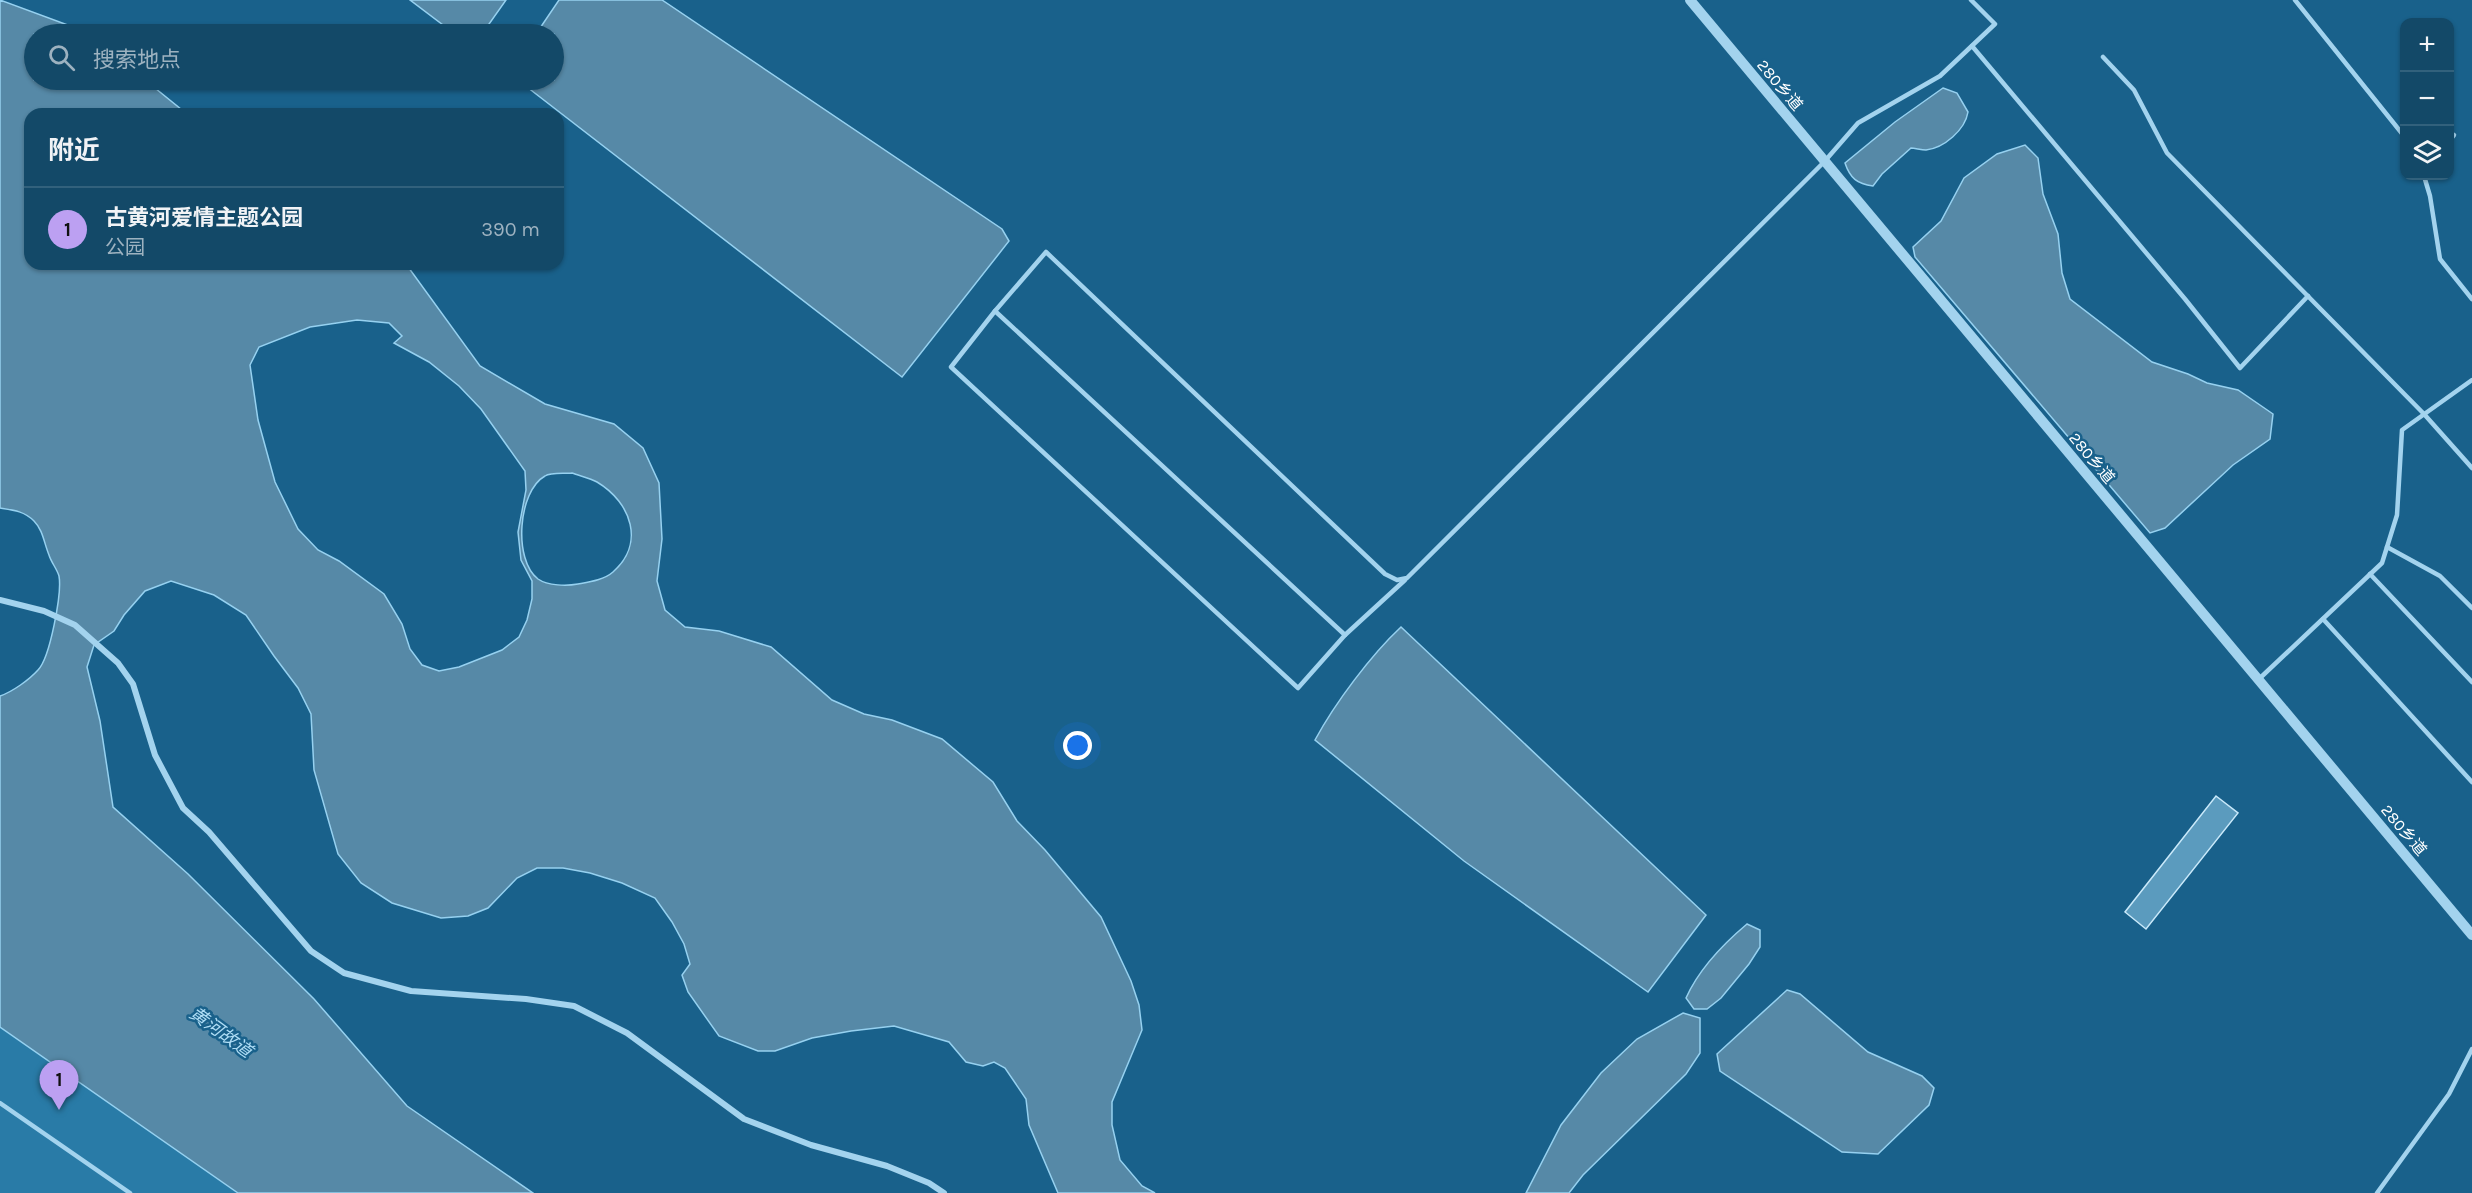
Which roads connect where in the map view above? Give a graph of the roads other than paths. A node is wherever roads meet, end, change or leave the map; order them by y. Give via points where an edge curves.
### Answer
1 (1690, 0) edge
2 (1971, 0) edge
3 (2295, 0) edge
4 (1972, 46) junction
5 (2103, 57) dead end
6 (2400, 130) edge
7 (1824, 162) junction
8 (2425, 180) edge
9 (2308, 296) junction
10 (2472, 299) edge
11 (995, 311) junction
12 (2472, 380) edge
13 (2424, 414) junction
14 (2472, 468) edge
15 (2387, 547) junction
16 (2370, 574) junction
17 (1407, 578) junction
18 (0, 600) edge
19 (2472, 608) edge
20 (2323, 619) junction
21 (1345, 635) junction
22 (2258, 680) junction
23 (2472, 682) edge
24 (2472, 782) edge
25 (2472, 934) edge
26 (2472, 1048) edge
27 (0, 1103) edge
28 (130, 1193) edge
29 (944, 1193) edge
30 (2378, 1193) edge

1 - 7 street, 280乡道
2 - 4 lane via 1995,24
3 - 6 lane
4 - 7 lane via 1940,76 1858,123
4 - 9 lane via 2240,369
5 - 9 lane via 2134,90 2168,153
7 - 17 lane
7 - 22 street, 280乡道
8 - 10 lane via 2440,260
9 - 13 lane
11 - 17 lane via 1046,252 1385,574 1397,580
11 - 21 lane
11 - 21 lane via 951,367 1298,688
12 - 13 lane
13 - 14 lane
13 - 15 lane via 2402,430 2397,515
15 - 16 lane via 2382,563
15 - 19 lane via 2440,576
16 - 20 lane
16 - 23 lane
17 - 21 lane
18 - 29 street via 44,611 75,625 108,654 133,684 155,755 183,808 209,832 311,951 344,973 411,991 574,1006 627,1033 744,1119 811,1145 887,1166
20 - 22 lane
20 - 24 lane
22 - 25 street, 280乡道
26 - 30 lane via 2449,1094
27 - 28 lane

